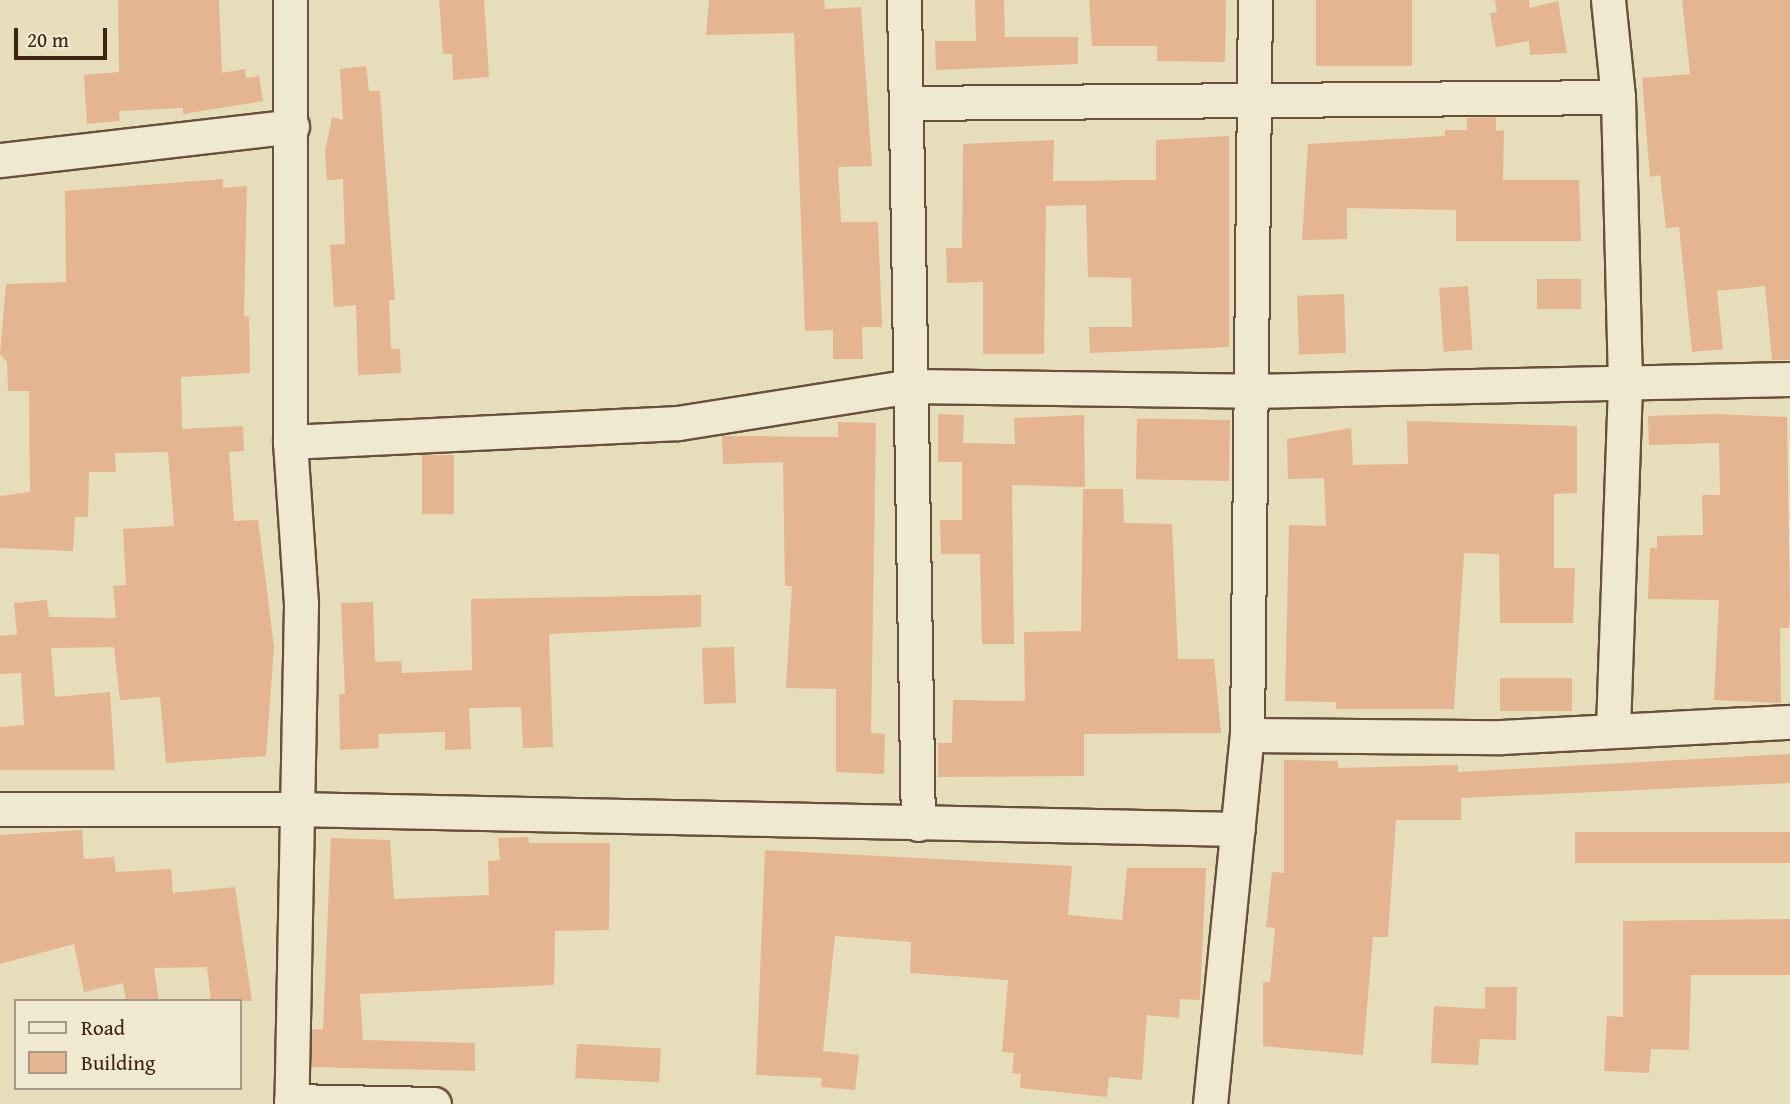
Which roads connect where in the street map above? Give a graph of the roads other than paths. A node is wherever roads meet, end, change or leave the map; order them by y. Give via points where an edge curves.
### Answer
1 (290, 0) edge
2 (904, 0) edge
3 (1255, 0) edge
4 (1608, 0) edge
5 (1618, 97) junction
6 (906, 103) junction
7 (1251, 104) junction
8 (292, 126) junction
9 (0, 160) edge
10 (1790, 379) edge
11 (1625, 385) junction
12 (911, 386) junction
13 (1252, 391) junction
14 (290, 442) junction
15 (1790, 722) edge
16 (1613, 730) junction
17 (1247, 734) junction
18 (293, 809) junction
19 (0, 810) edge
20 (918, 824) junction
21 (1238, 828) junction
22 (291, 1102) edge
23 (434, 1104) edge
24 (1210, 1104) edge

1 - 8 street
2 - 6 street
3 - 7 street
4 - 5 street
5 - 7 street
5 - 11 street
6 - 7 street
6 - 12 street
7 - 13 street
8 - 9 street
8 - 14 street
10 - 11 street
11 - 13 street
11 - 16 street
12 - 13 street
12 - 14 street via 678,423
12 - 20 street
13 - 17 street
14 - 18 street via 301,605
15 - 16 street
16 - 17 street via 1501,737
17 - 21 street
18 - 19 street
18 - 20 street
18 - 22 street
20 - 21 street
21 - 24 street
22 - 23 street

